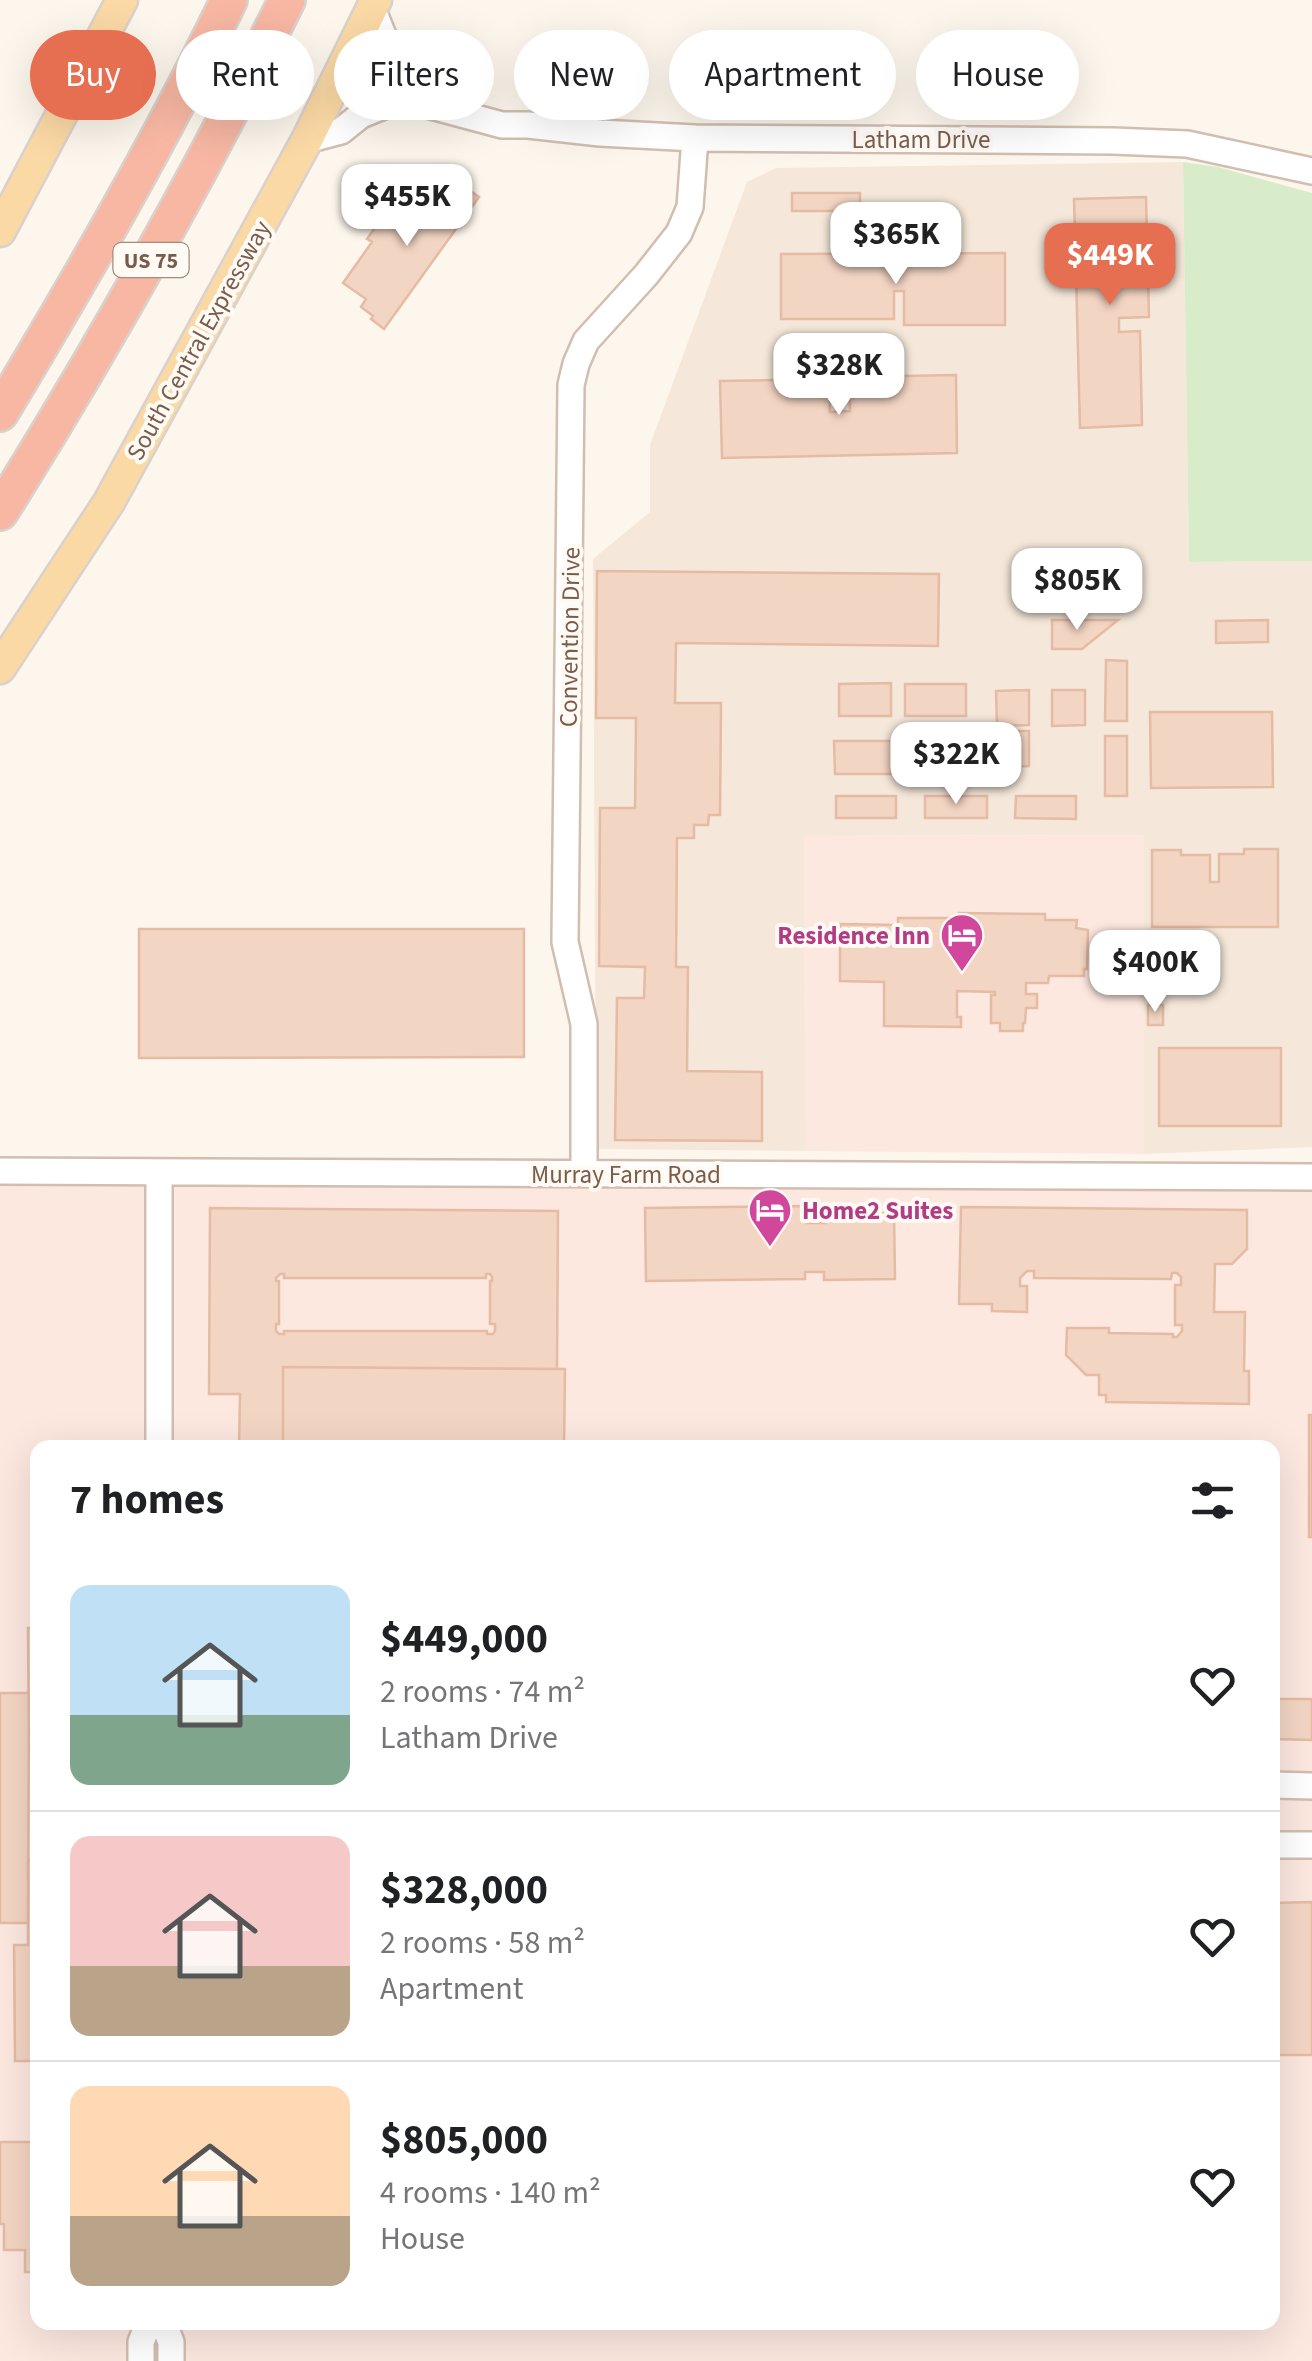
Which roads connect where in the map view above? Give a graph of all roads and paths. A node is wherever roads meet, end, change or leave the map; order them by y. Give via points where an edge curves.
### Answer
1 (122, 0) edge
2 (230, 0) edge
3 (287, 0) edge
4 (374, 4) edge
5 (528, 125) junction
6 (696, 138) junction
7 (307, 140) junction
8 (1312, 172) edge
9 (10, 193) edge
10 (0, 231) edge
11 (0, 414) edge
12 (0, 512) edge
13 (0, 668) edge
14 (0, 1171) edge
15 (160, 1172) junction
16 (584, 1174) junction
17 (1312, 1176) edge
18 (159, 1440) edge
19 (1280, 1786) edge
20 (1312, 1786) edge
21 (1280, 1845) edge
22 (1312, 1845) edge
23 (146, 2330) edge
24 (165, 2330) edge
25 (140, 2361) edge
26 (170, 2361) edge

1 - 9 main road
2 - 11 highway, US 75
3 - 12 highway, US 75 via 151,260
4 - 5 street, Latham Drive via 397,65 410,79
4 - 7 main road, South Central Expressway
5 - 6 street, Latham Drive
5 - 7 street, Latham Drive via 396,101 361,114 341,131
6 - 8 street, Latham Drive via 1187,144
6 - 16 street, Convention Drive via 690,206 679,233 586,342 571,386 564,942 584,1024
7 - 13 main road, South Central Expressway via 109,502
9 - 10 main road
14 - 15 street, Murray Farm Road
15 - 16 street, Murray Farm Road
15 - 18 street
16 - 17 street, Murray Farm Road
19 - 20 street
21 - 22 street
23 - 25 street
24 - 26 street

